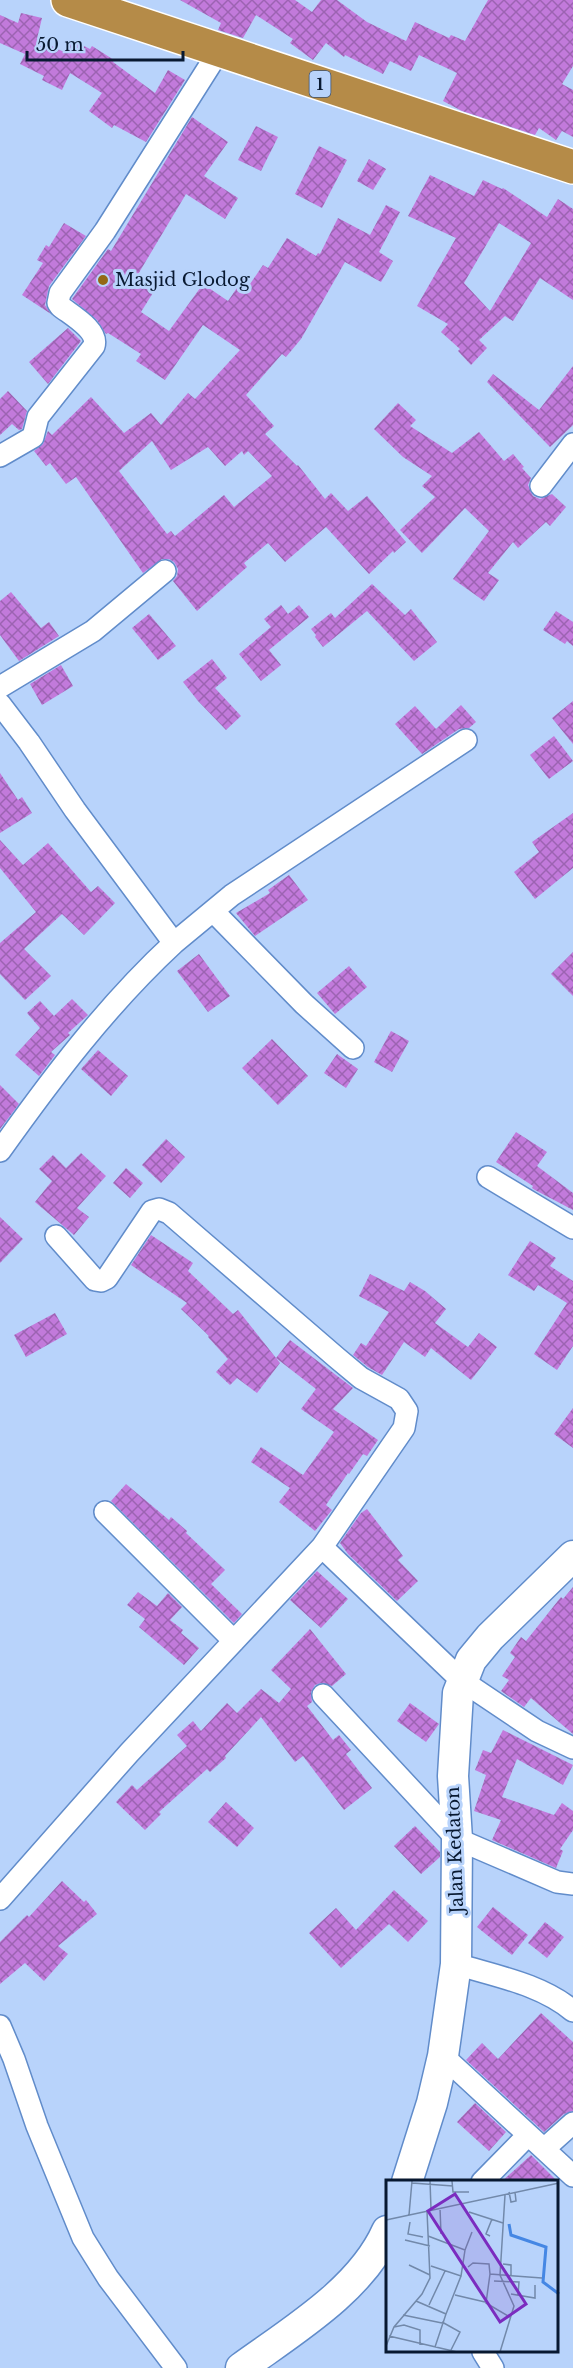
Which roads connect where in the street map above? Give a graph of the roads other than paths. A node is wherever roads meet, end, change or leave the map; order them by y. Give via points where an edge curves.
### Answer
1 (68, 0) edge
2 (219, 51) junction
3 (573, 168) edge
4 (573, 444) edge
5 (0, 456) edge
6 (541, 486) dead end
7 (165, 571) dead end
8 (0, 687) edge
9 (0, 704) edge
10 (466, 740) dead end
11 (213, 911) junction
12 (174, 943) junction
13 (353, 1048) dead end
14 (0, 1151) edge
15 (488, 1177) dead end
16 (573, 1228) edge
17 (56, 1236) dead end
18 (105, 1512) dead end
19 (322, 1547) junction
20 (573, 1556) edge
21 (234, 1641) junction
22 (461, 1680) junction
23 (323, 1695) dead end
24 (573, 1748) edge
25 (457, 1839) junction
26 (573, 1884) edge
27 (0, 1899) edge
28 (456, 1964) junction
29 (573, 2011) edge
30 (0, 2026) edge
31 (443, 2056) junction
32 (573, 2123) edge
33 (536, 2142) junction
34 (573, 2176) edge
35 (408, 2180) edge
36 (485, 2180) edge
37 (386, 2233) edge
38 (484, 2353) edge
39 (176, 2368) edge
40 (241, 2368) edge
41 (493, 2368) edge

1 - 2 highway, 1
2 - 3 highway, 1
2 - 5 street via 105,231 60,293 58,303 93,333 94,346 38,417 33,437
4 - 6 street
7 - 8 street via 93,631
9 - 12 street
10 - 11 street
11 - 12 street
11 - 13 street
12 - 14 street via 88,1034
15 - 16 street
17 - 19 street via 95,1280 101,1281 107,1278 152,1211 169,1213 361,1378 399,1399 406,1412 404,1428
18 - 21 street
19 - 21 street
19 - 22 street
20 - 22 street, Jalan Kedaton via 490,1637
21 - 27 street
22 - 24 street via 537,1731
22 - 25 street, Jalan Kedaton via 456,1703 453,1776
23 - 25 street
25 - 26 street via 557,1882
25 - 28 street, Jalan Kedaton
28 - 29 street via 542,1992
28 - 31 street, Jalan Kedaton
30 - 39 street via 83,2238
31 - 33 street
31 - 35 street, Jalan Kedaton
32 - 33 street
33 - 34 street
33 - 36 street
37 - 40 street via 368,2263 346,2287
38 - 41 street

